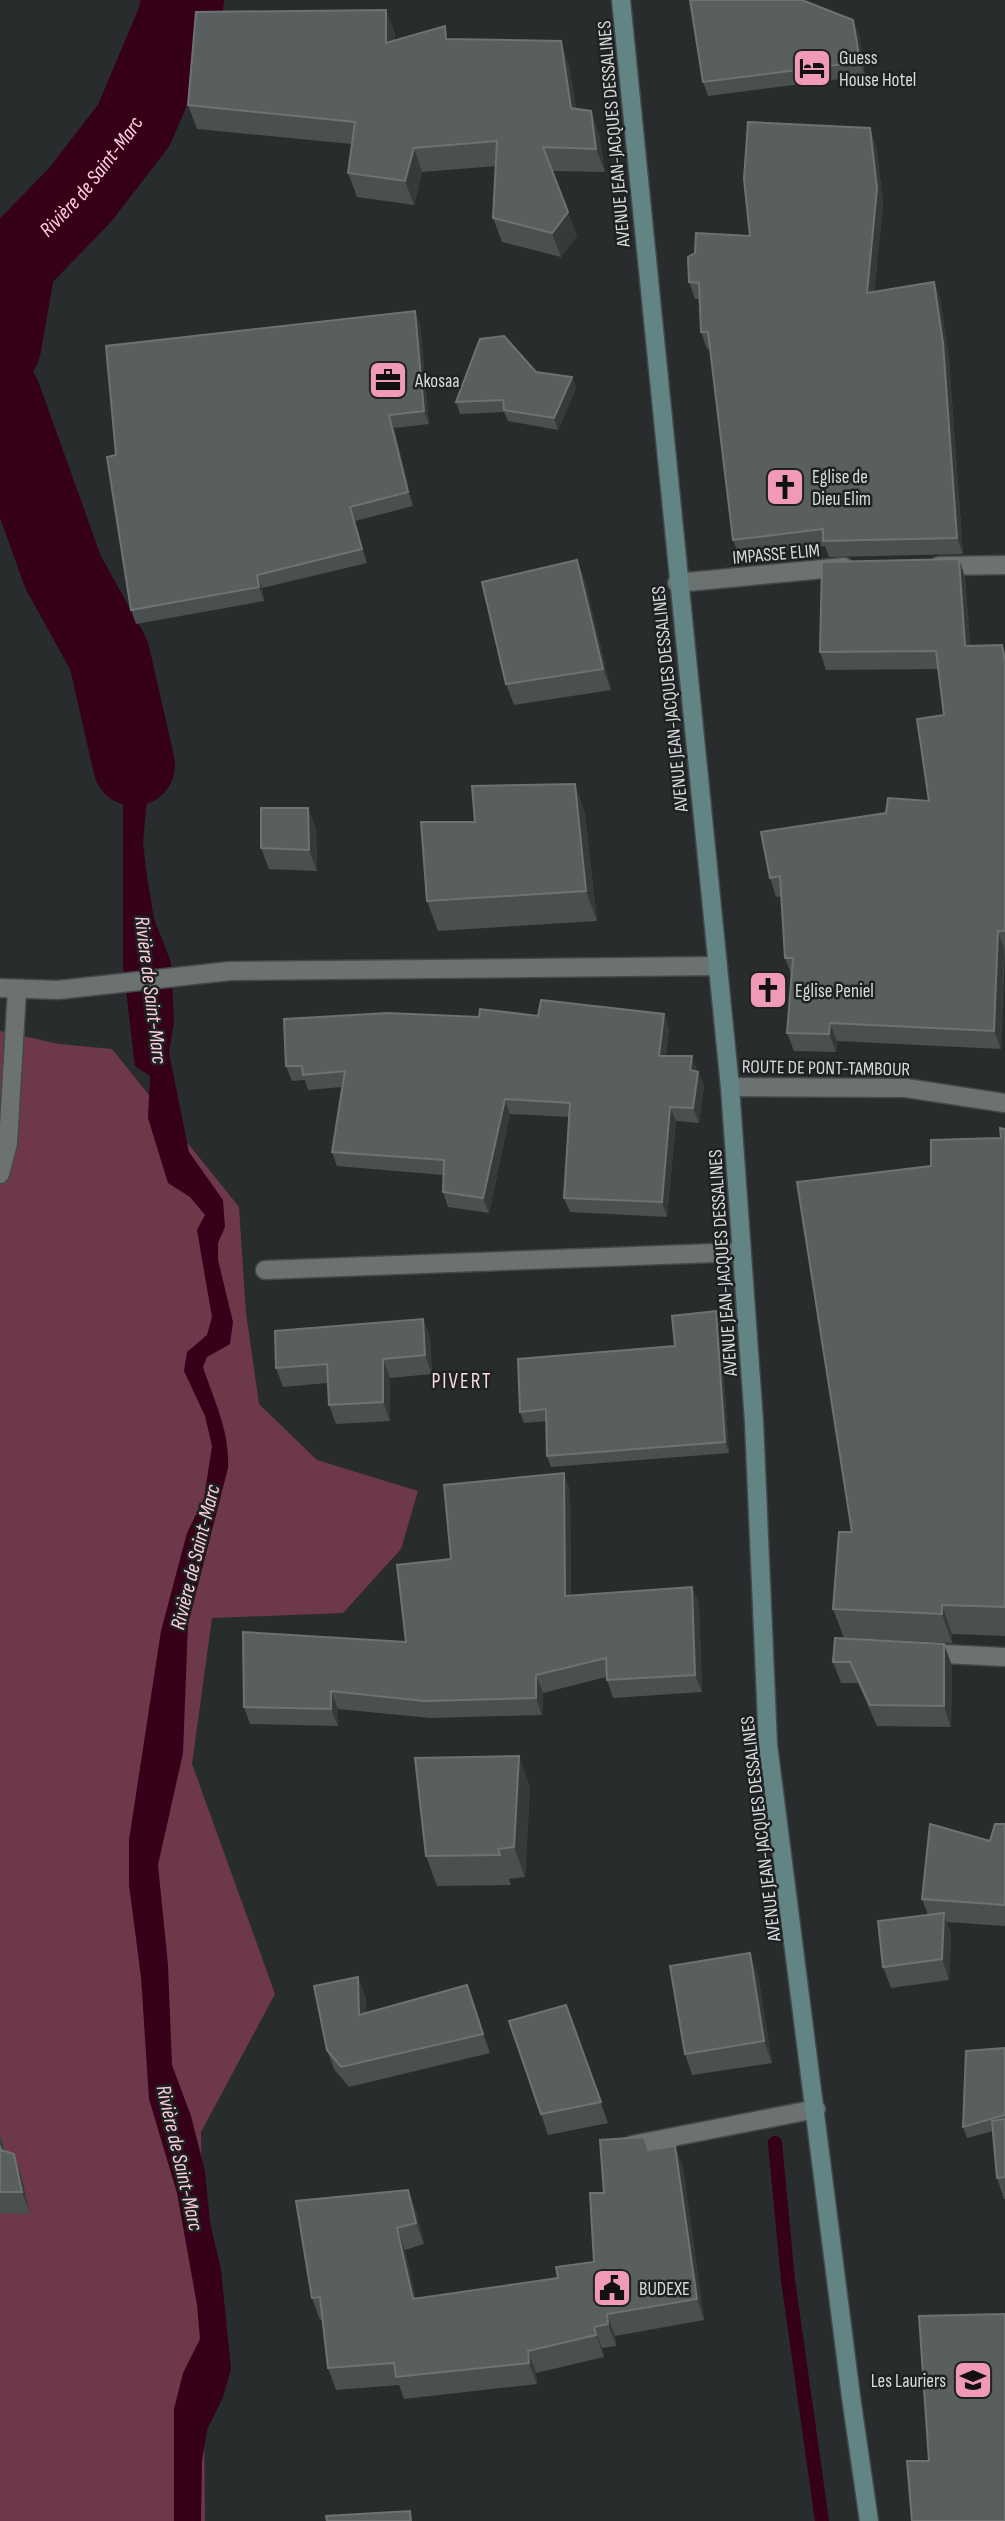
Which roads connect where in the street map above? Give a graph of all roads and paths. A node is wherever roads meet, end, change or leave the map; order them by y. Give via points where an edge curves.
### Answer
1 (621, 0) edge
2 (1005, 565) edge
3 (927, 566) edge
4 (861, 567) edge
5 (677, 583) junction
6 (718, 966) junction
7 (8, 989) edge
8 (730, 1087) junction
9 (1005, 1102) edge
10 (0, 1174) edge
11 (741, 1252) junction
12 (265, 1270) dead end
13 (900, 1652) edge
14 (1005, 1657) edge
15 (816, 2109) junction
16 (632, 2145) edge
17 (869, 2521) edge

1 - 5 street, AVENUE JEAN-JACQUES DESSALINES
2 - 3 street
4 - 5 street, IMPASSE ELIM
5 - 6 street, AVENUE JEAN-JACQUES DESSALINES
6 - 7 street via 230,971 58,990
6 - 8 street, AVENUE JEAN-JACQUES DESSALINES
7 - 10 street via 8,1143
8 - 9 street, ROUTE DE PONT-TAMBOUR via 906,1088
8 - 11 street, AVENUE JEAN-JACQUES DESSALINES
11 - 12 street
11 - 15 street, AVENUE JEAN-JACQUES DESSALINES via 754,1422 768,1745
13 - 14 street
15 - 16 street
15 - 17 street, AVENUE JEAN-JACQUES DESSALINES

